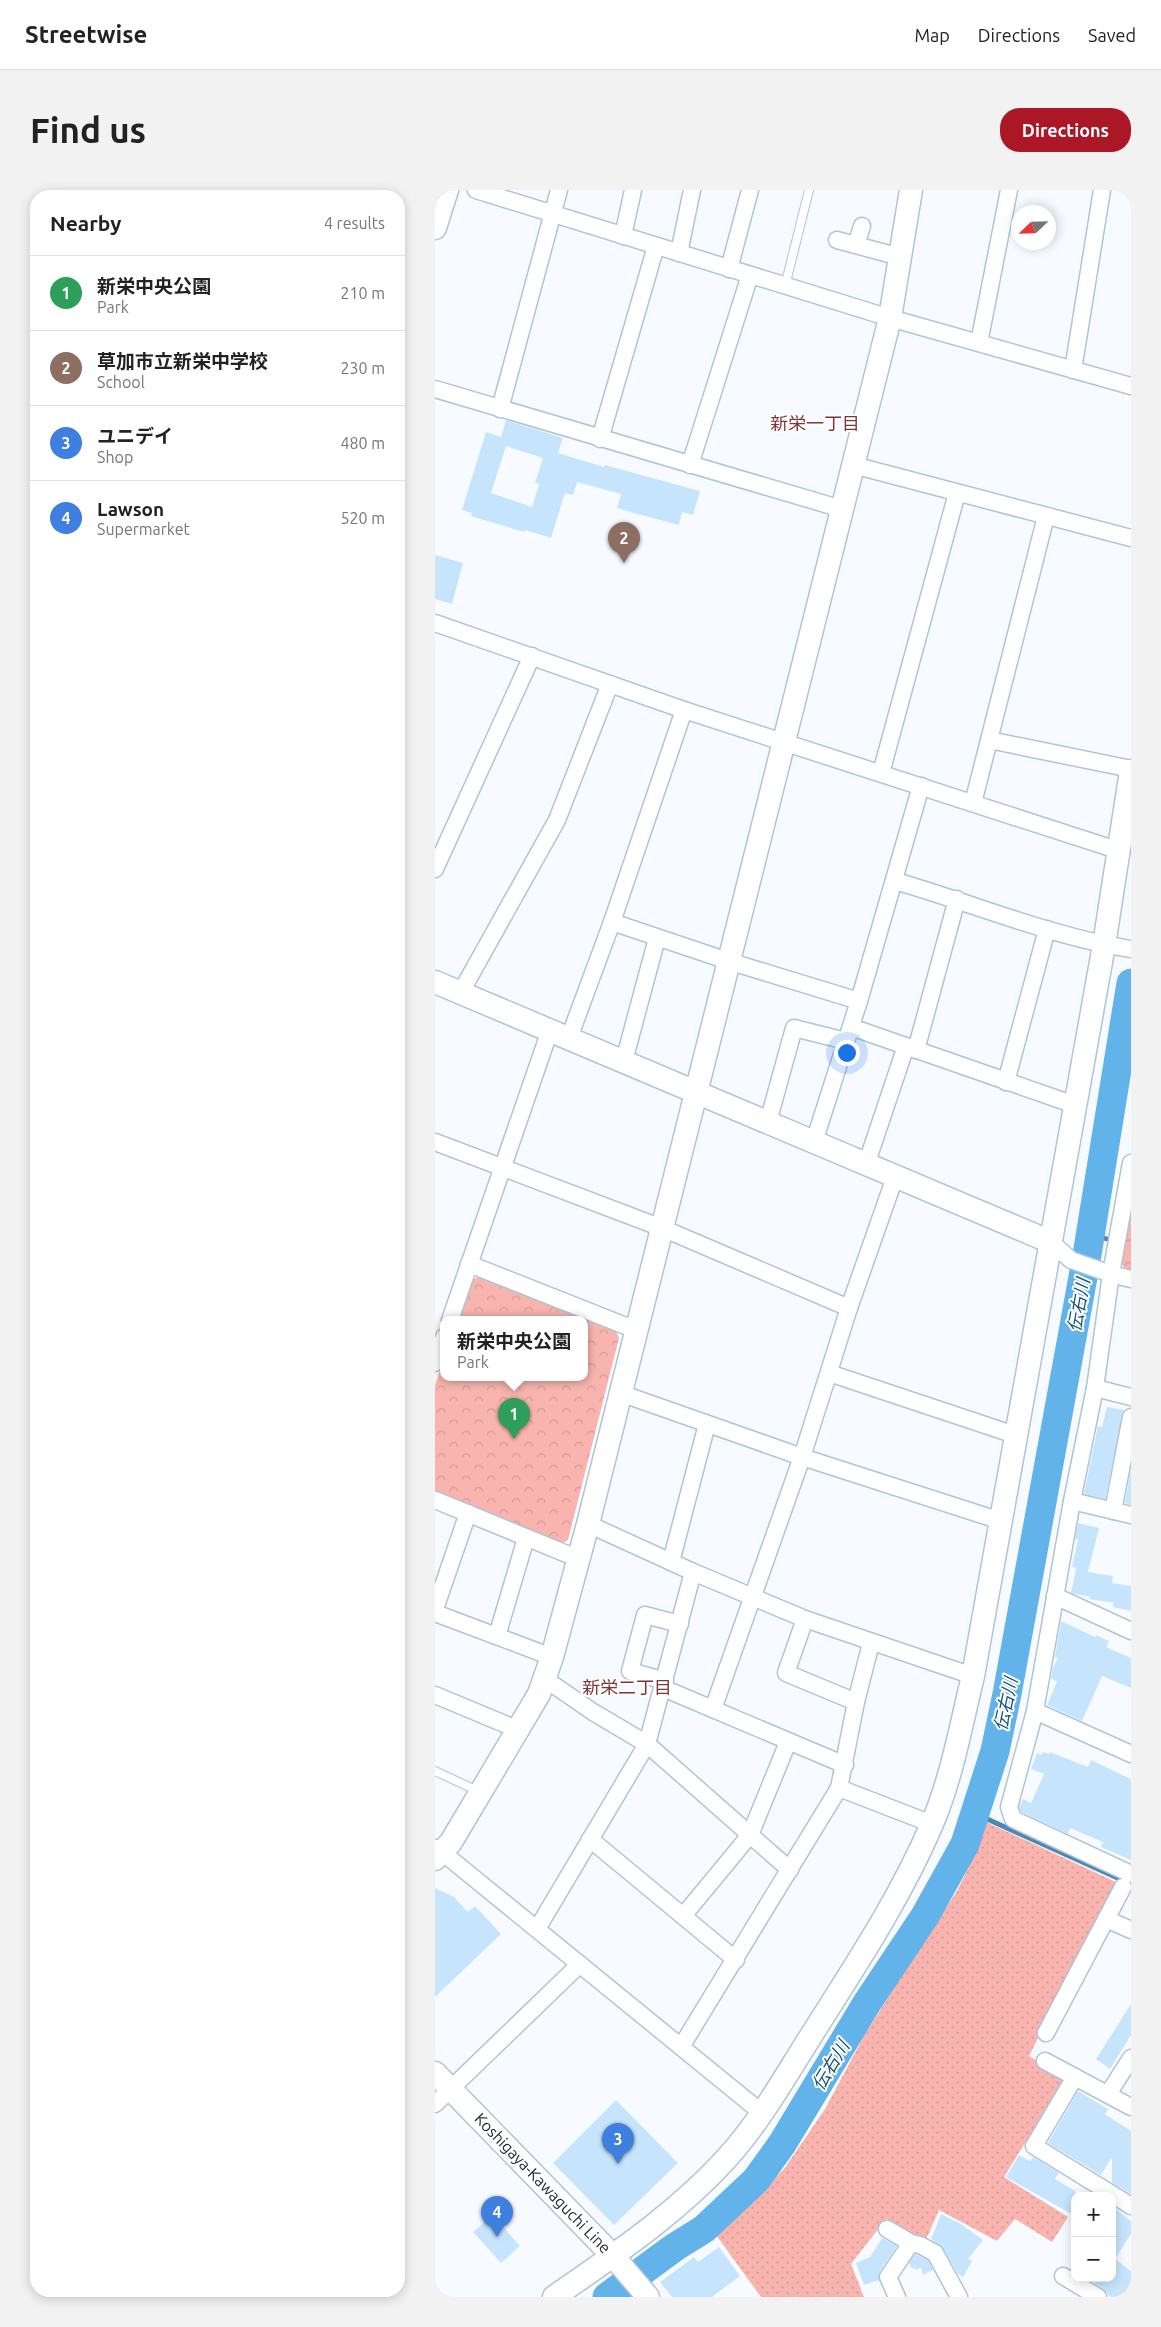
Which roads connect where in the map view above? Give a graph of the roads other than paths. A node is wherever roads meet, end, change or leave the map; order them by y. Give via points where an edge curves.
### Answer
1 (447, 190) edge
2 (477, 190) edge
3 (559, 190) edge
4 (633, 190) edge
5 (692, 190) edge
6 (750, 190) edge
7 (809, 190) edge
8 (911, 190) edge
9 (1009, 190) edge
10 (1102, 190) edge
11 (552, 214) junction
12 (862, 226) dead end
13 (435, 228) edge
14 (623, 236) junction
15 (837, 240) dead end
16 (856, 245) junction
17 (656, 246) junction
18 (679, 253) junction
19 (900, 257) junction
20 (729, 269) junction
21 (750, 275) junction
22 (785, 286) junction
23 (889, 318) junction
24 (979, 344) junction
25 (1073, 370) junction
26 (1131, 386) edge
27 (435, 389) edge
28 (500, 409) junction
29 (601, 438) junction
30 (690, 465) junction
31 (853, 465) junction
32 (957, 492) junction
33 (842, 509) junction
34 (1046, 516) junction
35 (1131, 538) edge
36 (435, 623) edge
37 (532, 656) junction
38 (610, 684) junction
39 (684, 710) junction
40 (989, 740) junction
41 (784, 741) junction
42 (1131, 770) edge
43 (881, 773) junction
44 (921, 786) junction
45 (973, 803) junction
46 (440, 846) edge
47 (1117, 850) junction
48 (435, 869) edge
49 (895, 881) junction
50 (957, 899) junction
51 (611, 922) junction
52 (1047, 930) junction
53 (657, 938) junction
54 (1105, 945) junction
55 (1131, 949) edge
56 (728, 961) junction
57 (435, 982) edge
58 (461, 992) junction
59 (859, 1001) junction
60 (559, 1034) junction
61 (849, 1034) junction
62 (911, 1048) junction
63 (624, 1061) junction
64 (1005, 1082) junction
65 (695, 1091) junction
66 (1075, 1105) junction
67 (768, 1122) junction
68 (435, 1142) edge
69 (814, 1142) junction
70 (1131, 1163) edge
71 (867, 1165) junction
72 (501, 1167) junction
73 (895, 1178) junction
74 (662, 1228) junction
75 (1051, 1242) junction
76 (469, 1264) junction
77 (1110, 1274) junction
78 (1131, 1279) edge
79 (849, 1308) junction
80 (451, 1316) edge
81 (635, 1330) junction
82 (440, 1349) edge
83 (435, 1363) edge
84 (829, 1373) junction
85 (1095, 1388) junction
86 (620, 1393) junction
87 (1131, 1397) edge
88 (1131, 1418) edge
89 (707, 1424) junction
90 (1015, 1435) junction
91 (802, 1457) junction
92 (435, 1500) edge
93 (1072, 1501) junction
94 (1113, 1511) junction
95 (468, 1513) junction
96 (1131, 1515) edge
97 (1001, 1521) junction
98 (588, 1524) junction
99 (526, 1538) junction
100 (579, 1559) junction
101 (671, 1562) junction
102 (693, 1572) junction
103 (1055, 1596) junction
104 (754, 1597) junction
105 (435, 1609) edge
106 (435, 1613) edge
107 (805, 1619) junction
108 (680, 1624) junction
109 (1131, 1631) edge
110 (497, 1636) junction
111 (871, 1643) junction
112 (552, 1657) junction
113 (973, 1676) junction
114 (545, 1679) junction
115 (664, 1684) junction
116 (435, 1695) edge
117 (856, 1702) junction
118 (713, 1709) junction
119 (1035, 1711) junction
120 (519, 1730) junction
121 (788, 1742) junction
122 (647, 1744) junction
123 (1131, 1754) edge
124 (845, 1765) junction
125 (435, 1771) edge
126 (839, 1788) junction
127 (481, 1793) junction
128 (932, 1824) junction
129 (750, 1835) junction
130 (590, 1839) junction
131 (437, 1853) edge
132 (790, 1870) junction
133 (1127, 1880) edge
134 (683, 1916) junction
135 (1106, 1919) junction
136 (537, 1929) junction
137 (1131, 1930) edge
138 (736, 1960) junction
139 (580, 1964) junction
140 (1046, 2033) dead end
141 (681, 2047) junction
142 (1131, 2058) edge
143 (1045, 2061) dead end
144 (435, 2073) edge
145 (1075, 2077) junction
146 (451, 2089) junction
147 (1109, 2094) junction
148 (435, 2104) edge
149 (1131, 2107) edge
150 (762, 2113) junction
151 (1131, 2206) edge
152 (887, 2229) dead end
153 (911, 2244) junction
154 (618, 2262) junction
155 (1063, 2276) dead end
156 (645, 2294) edge
157 (554, 2297) edge
158 (897, 2297) edge
159 (959, 2297) edge
160 (1097, 2297) edge

1 - 13 street
2 - 11 street
3 - 11 street
4 - 14 street
5 - 18 street
6 - 20 street
7 - 22 lane
8 - 19 street
9 - 24 street
10 - 25 street
11 - 14 street
11 - 28 street
12 - 16 street
14 - 17 street
15 - 16 street
16 - 19 street
17 - 18 street
17 - 29 street
18 - 20 street
19 - 23 street
20 - 21 street
21 - 22 street
21 - 30 street
22 - 23 street
23 - 24 street
23 - 31 street
24 - 25 street
25 - 26 street
27 - 28 street
28 - 29 street
29 - 30 street
30 - 33 street
31 - 32 street
31 - 33 street
32 - 34 street
32 - 43 street
33 - 41 street
34 - 35 street
34 - 40 street
36 - 37 street
37 - 38 street
37 - 46 street
38 - 39 street
38 - 58 street via 557,820
39 - 41 street
39 - 51 street
40 - 42 street
40 - 45 street
41 - 43 street
41 - 56 street
42 - 47 street
43 - 44 street
44 - 45 street
44 - 49 street
45 - 47 street
46 - 48 street
47 - 54 street
49 - 50 street
49 - 59 street
50 - 52 street
50 - 62 street
51 - 53 street
51 - 60 street
52 - 54 street
52 - 64 street
53 - 56 street
53 - 63 street
54 - 55 street
54 - 66 street
56 - 59 street
56 - 65 street
57 - 58 street
58 - 60 street
59 - 61 street
60 - 63 street
60 - 72 street
61 - 62 street
61 - 67 street via 793,1028
61 - 69 street
62 - 64 street
62 - 71 street
63 - 65 street
64 - 66 street
65 - 67 street
65 - 74 street
66 - 75 street
67 - 69 street
68 - 72 street
69 - 71 street
70 - 77 street
71 - 73 street
72 - 74 street
72 - 76 street
73 - 75 street
73 - 79 street
74 - 79 street
74 - 81 street
75 - 77 street via 1071,1260
75 - 90 street
76 - 80 street
76 - 81 street
77 - 78 street
77 - 85 street
79 - 84 street
81 - 86 street
82 - 83 street
84 - 90 street
84 - 91 street
85 - 87 street
85 - 93 street
86 - 89 street
86 - 98 street
88 - 94 street
89 - 91 street
89 - 101 street
90 - 97 street
91 - 97 street
91 - 104 street
92 - 95 street
93 - 94 street
93 - 103 street
94 - 96 street
95 - 99 street
95 - 105 street
97 - 113 street
98 - 100 street
98 - 101 street
99 - 100 street
99 - 110 street
100 - 112 street
101 - 102 street
102 - 104 street
102 - 108 street
103 - 109 street
103 - 119 street
104 - 107 street
104 - 118 street
106 - 110 street
107 - 111 street
107 - 117 street via 786,1673
108 - 115 street
108 - 115 street via 645,1615 630,1671
110 - 112 street
111 - 113 street
111 - 117 street
112 - 114 street
113 - 128 street via 946,1786
114 - 120 street
114 - 122 street
115 - 118 street
115 - 122 street
116 - 120 street
117 - 124 street
118 - 121 street
119 - 123 street
119 - 133 street via 1009,1807 1013,1819
120 - 127 street
121 - 124 street
121 - 129 street
122 - 129 street
122 - 130 street
124 - 126 street
125 - 127 lane
126 - 128 street
126 - 132 street
127 - 131 street via 451,1842
128 - 150 street via 906,1881 865,1953
129 - 132 street
129 - 134 street
130 - 134 street
130 - 136 street
131 - 136 street
132 - 138 street
133 - 135 street
134 - 138 street
135 - 137 street
135 - 140 street
136 - 139 street
138 - 141 street
139 - 141 street
139 - 146 street
141 - 150 street
142 - 147 street
143 - 145 street
144 - 146 street, Koshigaya-Kawaguchi Line
145 - 147 street
145 - 151 street via 1034,2146
146 - 148 street
146 - 154 street, Koshigaya-Kawaguchi Line
147 - 149 street
150 - 154 street via 726,2159
152 - 153 street
153 - 158 street via 888,2277
153 - 159 street via 935,2253
154 - 156 street, Koshigaya-Kawaguchi Line
154 - 157 street
155 - 160 street

